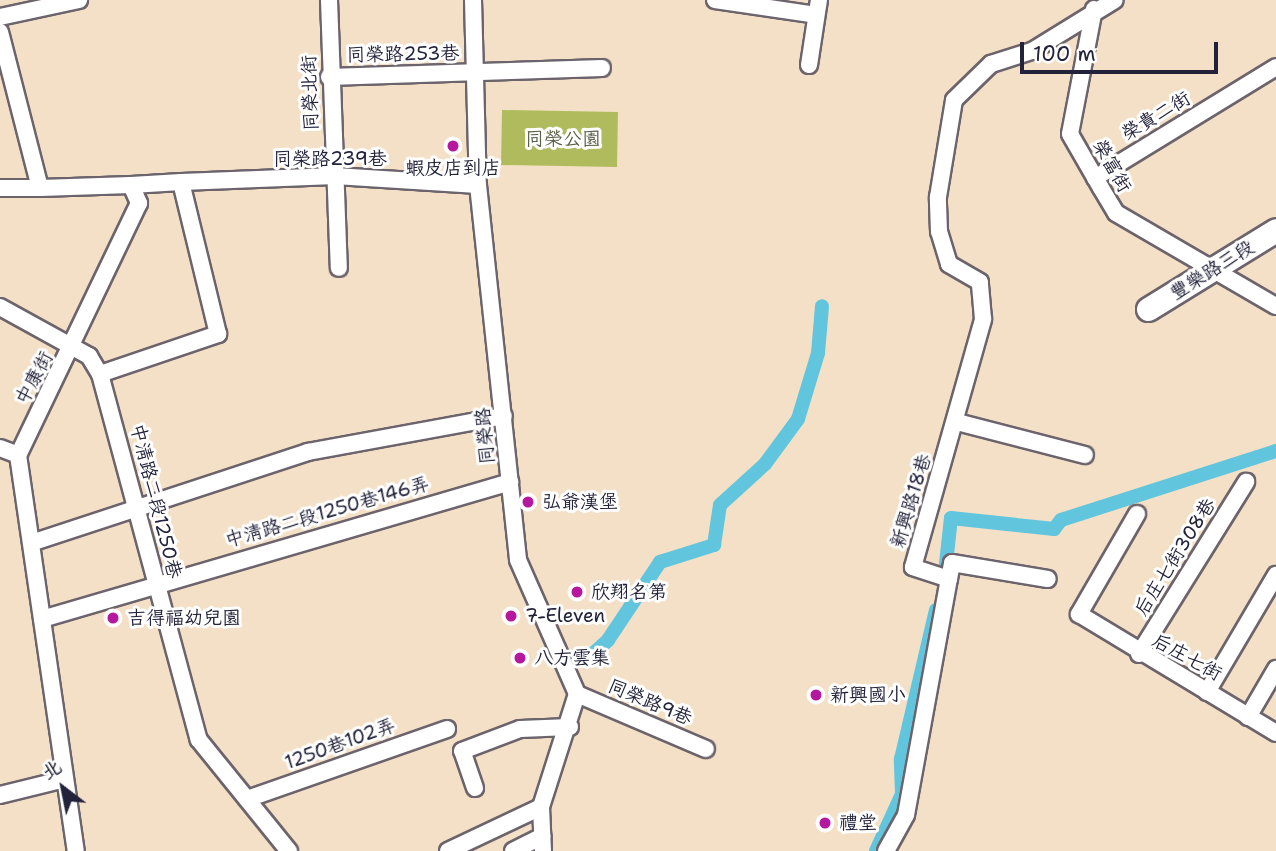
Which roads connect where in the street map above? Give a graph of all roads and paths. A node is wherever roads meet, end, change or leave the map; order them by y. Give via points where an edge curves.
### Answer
1 (79, 0) edge
2 (329, 0) edge
3 (473, 0) edge
4 (715, 0) edge
5 (1115, 0) edge
6 (817, 7) edge
7 (1095, 7) edge
8 (0, 17) edge
9 (0, 32) edge
10 (809, 65) dead end
11 (1276, 67) edge
12 (602, 68) dead end
13 (478, 74) junction
14 (329, 77) junction
15 (335, 176) junction
16 (1094, 178) junction
17 (181, 182) junction
18 (478, 185) junction
19 (131, 186) junction
20 (0, 188) edge
21 (40, 188) junction
22 (1276, 230) edge
23 (339, 268) dead end
24 (1212, 269) junction
25 (1276, 306) edge
26 (0, 307) edge
27 (1148, 309) dead end
28 (74, 347) junction
29 (100, 374) junction
30 (504, 416) junction
31 (957, 422) junction
32 (0, 448) edge
33 (18, 455) junction
34 (1085, 455) dead end
35 (510, 482) junction
36 (1246, 482) dead end
37 (140, 509) junction
38 (1137, 514) dead end
39 (31, 543) junction
40 (1276, 575) edge
41 (949, 579) junction
42 (1048, 579) dead end
43 (155, 583) junction
44 (42, 619) junction
45 (1139, 654) junction
46 (1276, 669) edge
47 (1207, 692) junction
48 (577, 694) junction
49 (1248, 717) junction
50 (570, 727) junction
51 (447, 729) dead end
52 (1276, 733) edge
53 (706, 749) dead end
54 (65, 779) junction
55 (475, 788) dead end
56 (0, 795) edge
57 (247, 799) junction
58 (541, 807) junction
59 (542, 844) edge
60 (76, 851) edge
61 (289, 851) edge
62 (449, 851) edge
63 (513, 851) edge
64 (886, 851) edge

1 - 8 street
2 - 14 street, 同榮北街
3 - 13 street, 同榮路
4 - 6 street
5 - 7 street
6 - 10 street
7 - 16 street, 榮富街 via 1070,134
7 - 31 street, 新興路18巷 via 1032,51 991,64 954,100 938,197 939,232 949,264 980,282 983,319
9 - 21 street
11 - 16 street, 榮貴二街
12 - 13 street, 同榮路253巷
13 - 14 street, 同榮路253巷
13 - 18 street, 同榮路
14 - 15 street, 同榮北街
15 - 17 street, 同榮路239巷
15 - 18 street, 同榮路239巷
15 - 23 street, 同榮北街
16 - 24 street, 榮富街 via 1116,212
17 - 19 street, 同榮路239巷
17 - 29 street via 218,334
18 - 30 street, 同榮路
19 - 21 street
19 - 28 street, 中康街 via 136,217
20 - 21 street
22 - 24 street, 豐樂路三段
24 - 25 street, 榮富街
24 - 27 street, 豐樂路三段
26 - 28 street, 中清路二段1250巷
28 - 29 street, 中清路二段1250巷
28 - 33 street, 中康街
29 - 37 street, 中清路二段1250巷
30 - 35 street, 同榮路
30 - 37 street via 308,452
31 - 34 street
31 - 41 street, 新興路18巷 via 913,567
32 - 33 street
33 - 39 street
35 - 43 street, 中清路二段1250巷146弄
35 - 48 street, 同榮路 via 518,560
36 - 45 street, 后庄七街308巷
37 - 39 street
37 - 43 street, 中清路二段1250巷
38 - 45 street, 后庄七街 via 1079,614
39 - 44 street
40 - 47 street
41 - 42 street via 952,563
41 - 64 street via 906,815
43 - 44 street, 中清路二段1250巷146弄
43 - 57 street, 中清路二段1250巷 via 199,740
44 - 54 street
45 - 47 street, 后庄七街
46 - 49 street
47 - 49 street, 后庄七街
48 - 50 street
48 - 53 street, 同榮路9巷
49 - 52 street, 后庄七街
50 - 55 street via 520,729 462,751
50 - 58 street
51 - 57 street, 1250巷102弄
54 - 56 street
54 - 60 street
57 - 61 street, 中清路二段1250巷
58 - 59 street
58 - 62 street
59 - 63 street

